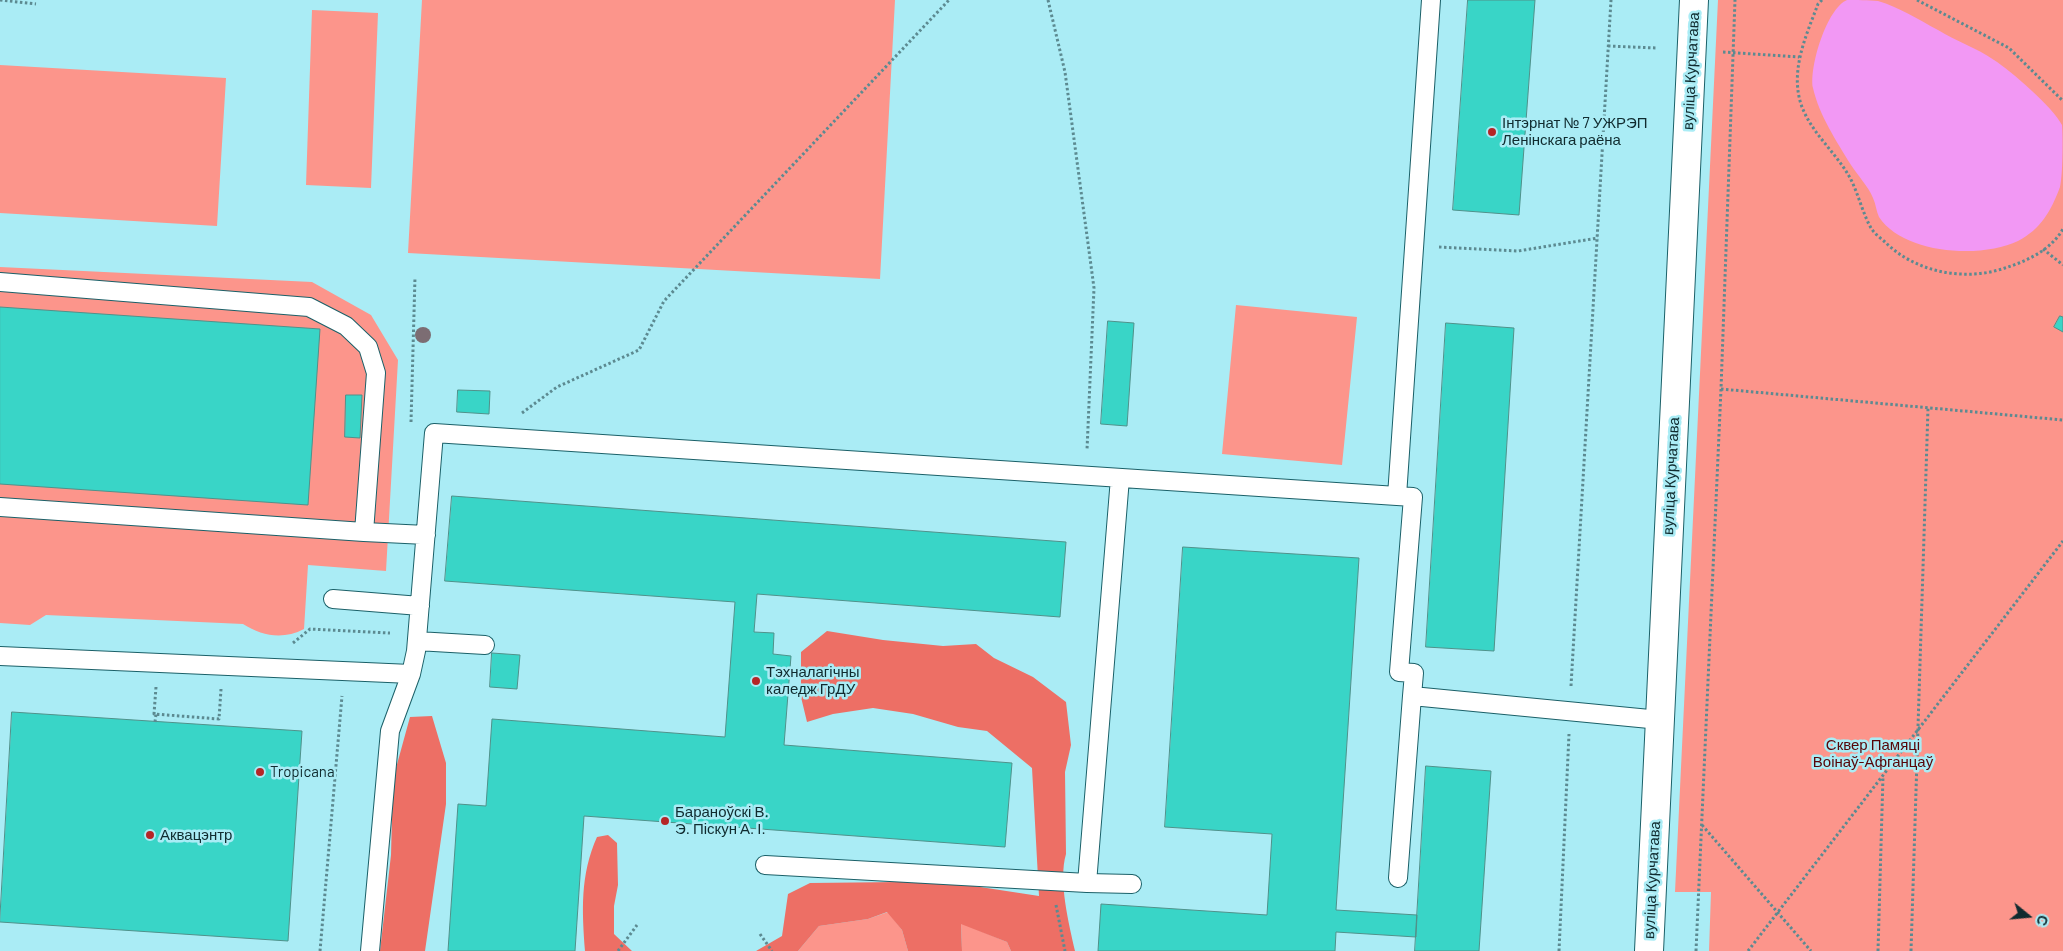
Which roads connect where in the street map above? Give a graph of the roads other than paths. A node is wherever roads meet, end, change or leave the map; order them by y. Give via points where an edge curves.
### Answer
1 (1431, 0) edge
2 (1694, 0) edge
3 (0, 282) edge
4 (1120, 478) junction
5 (1398, 496) junction
6 (0, 507) edge
7 (364, 532) junction
8 (426, 535) junction
9 (333, 599) dead end
10 (420, 606) junction
11 (417, 642) junction
12 (485, 645) dead end
13 (0, 656) edge
14 (411, 674) junction
15 (1412, 696) junction
16 (1660, 720) junction
17 (764, 865) dead end
18 (1398, 878) dead end
19 (1087, 883) junction
20 (1132, 884) dead end
21 (370, 951) edge
22 (1649, 951) edge

1 - 5 lane
2 - 16 main road, вуліца Курчатава
3 - 7 lane via 309,307 346,326 368,347 376,373
4 - 5 lane
4 - 8 lane via 434,432
4 - 19 lane
5 - 15 lane via 1413,497 1399,672 1414,673
6 - 7 lane
7 - 8 lane
8 - 10 lane
9 - 10 lane
10 - 11 lane
11 - 12 lane
11 - 14 lane
13 - 14 lane
14 - 21 lane via 390,731
15 - 16 lane
15 - 18 lane
16 - 22 main road, вуліца Курчатава
17 - 19 lane
19 - 20 lane

